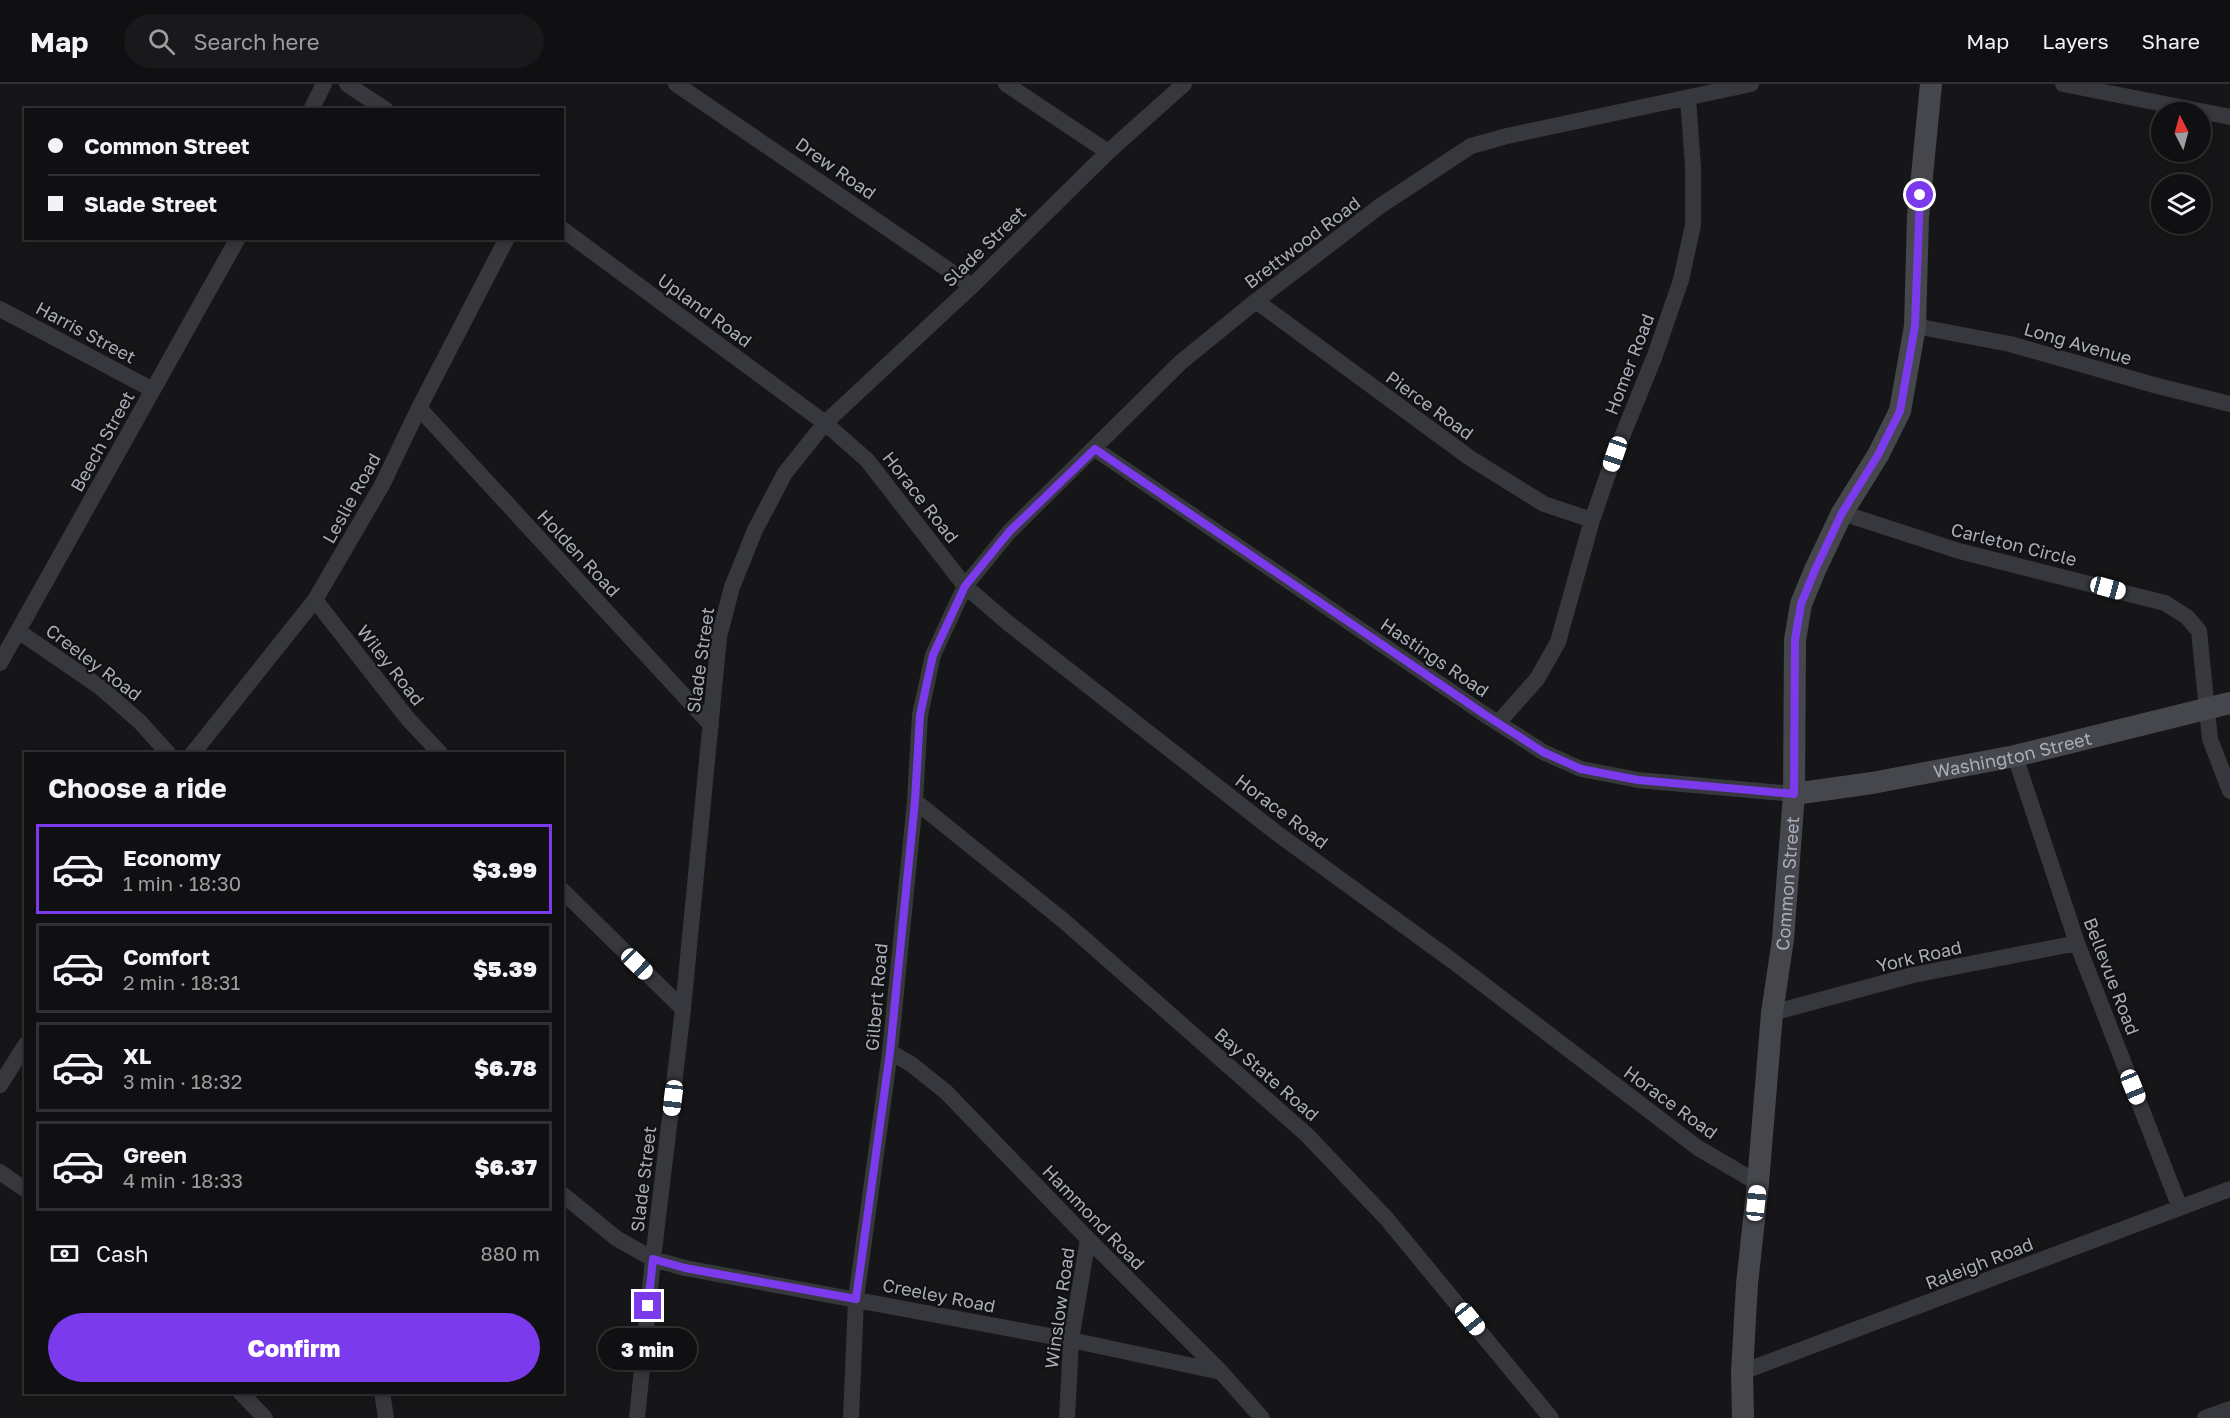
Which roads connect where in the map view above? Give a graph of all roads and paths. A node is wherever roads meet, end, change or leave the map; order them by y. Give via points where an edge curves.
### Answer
1 (324, 84) edge
2 (347, 84) edge
3 (676, 84) edge
4 (1006, 84) edge
5 (1751, 84) edge
6 (1931, 84) edge
7 (2063, 84) edge
8 (1178, 86) edge
9 (1688, 99) junction
10 (312, 108) edge
11 (383, 108) edge
12 (2230, 117) edge
13 (1108, 152) junction
14 (564, 230) edge
15 (237, 240) edge
16 (506, 240) edge
17 (972, 286) junction
18 (1256, 301) junction
19 (0, 309) edge
20 (1915, 326) junction
21 (153, 390) junction
22 (2230, 404) edge
23 (419, 408) junction
24 (825, 423) junction
25 (1095, 449) junction
26 (1842, 513) junction
27 (1592, 520) junction
28 (965, 586) junction
29 (315, 600) junction
30 (18, 631) junction
31 (0, 663) edge
32 (2219, 706) edge
33 (1498, 723) junction
34 (711, 725) junction
35 (167, 752) edge
36 (194, 752) edge
37 (439, 752) edge
38 (2015, 756) junction
39 (2230, 791) edge
40 (1794, 794) junction
41 (915, 801) junction
42 (564, 892) edge
43 (2077, 943) junction
44 (683, 1009) junction
45 (1772, 1013) junction
46 (24, 1047) edge
47 (890, 1052) junction
48 (0, 1085) edge
49 (0, 1172) edge
50 (1758, 1183) junction
51 (24, 1189) edge
52 (2230, 1189) edge
53 (564, 1196) edge
54 (2180, 1208) junction
55 (1088, 1239) junction
56 (653, 1259) junction
57 (856, 1299) junction
58 (1071, 1340) junction
59 (1221, 1372) junction
60 (1742, 1372) junction
61 (242, 1394) edge
62 (382, 1394) edge
63 (2230, 1409) edge
64 (264, 1418) edge
65 (386, 1418) edge
66 (637, 1418) edge
67 (851, 1418) edge
68 (1067, 1418) edge
69 (1262, 1418) edge
70 (1551, 1418) edge
71 (1743, 1418) edge
72 (2205, 1418) edge

1 - 10 street
2 - 11 street
3 - 17 street, Drew Road
4 - 13 street
5 - 9 street, Brettwood Road
6 - 20 main road, Common Street via 1918,217
7 - 12 street
8 - 13 street, Slade Street
9 - 18 street, Brettwood Road via 1471,146 1380,206
9 - 27 street, Homer Road via 1692,225 1681,280
13 - 17 street, Slade Street
14 - 24 street, Upland Road
15 - 21 street, Beech Street
16 - 23 street, Leslie Road
17 - 24 street, Slade Street
18 - 25 street, Brettwood Road via 1181,362
18 - 27 street, Pierce Road via 1470,458 1544,504
19 - 21 street, Harris Street
20 - 22 street, Long Avenue via 2010,344
20 - 26 main road, Common Street via 1900,411
21 - 30 street, Beech Street
23 - 29 street, Leslie Road via 382,485
23 - 34 street, Holden Road
24 - 28 street, Horace Road via 867,460
24 - 34 street, Slade Street via 785,473 755,530 732,587 719,637
25 - 28 street, Brettwood Road via 1009,532
25 - 33 street, Hastings Road
26 - 32 street, Carleton Circle via 1959,551 2165,603 2187,617 2199,631
26 - 40 main road, Common Street via 1801,604 1795,640
27 - 33 street, Homer Road via 1558,642 1537,679
28 - 41 street, Gilbert Road via 933,655 920,715
28 - 50 street, Horace Road via 1278,834 1698,1148
29 - 36 street, Leslie Road
29 - 37 street, Wiley Road
30 - 31 street, Beech Street
30 - 35 street, Creeley Road via 100,687
32 - 38 main road, Washington Street
32 - 39 street, Carleton Circle via 2210,739
33 - 40 street, Hastings Road via 1543,752 1581,769 1638,780
34 - 44 street, Slade Street
38 - 40 main road, Washington Street
38 - 43 street, Bellevue Road
40 - 45 main road, Common Street via 1783,939
41 - 47 street, Gilbert Road
41 - 70 street, Bay State Road via 1064,921 1306,1134 1386,1218
42 - 44 street
43 - 45 street, York Road via 1913,975
43 - 54 street, Bellevue Road
44 - 56 street, Slade Street
45 - 50 main road, Common Street
46 - 48 street
47 - 55 street, Hammond Road via 946,1092
47 - 57 street, Gilbert Road
49 - 51 street
50 - 60 main road, Common Street
52 - 54 street, Raleigh Road
53 - 56 street, Creeley Road via 616,1238
54 - 60 street, Raleigh Road
55 - 58 street, Winslow Road
55 - 59 street, Hammond Road
56 - 57 street, Creeley Road
56 - 66 street, Slade Street
57 - 58 street, Creeley Road
57 - 67 street, Gilbert Road
58 - 59 street, Creeley Road
58 - 68 street, Winslow Road
59 - 69 street, Hammond Road
60 - 71 main road, Common Street
61 - 64 street
62 - 65 street
63 - 72 street

